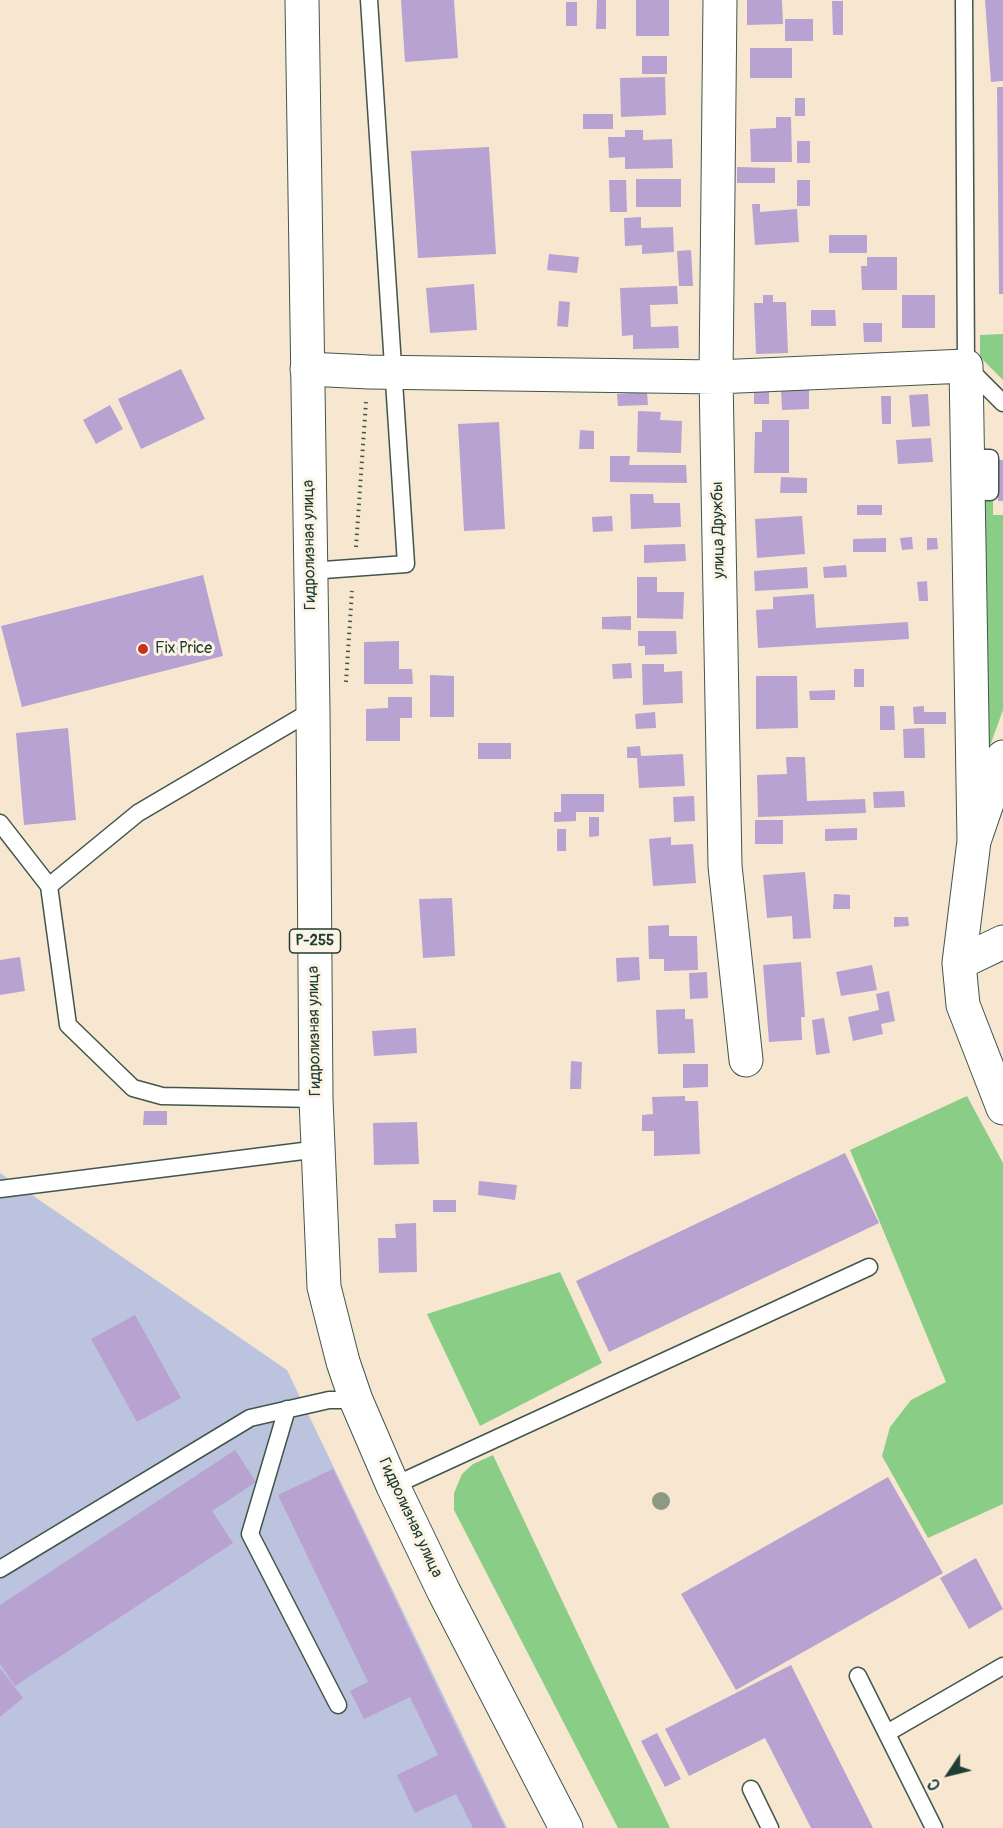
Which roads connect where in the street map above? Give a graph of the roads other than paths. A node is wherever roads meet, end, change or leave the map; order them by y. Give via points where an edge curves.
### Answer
1 (302, 0) edge
2 (369, 0) edge
3 (720, 0) edge
4 (964, 0) edge
5 (966, 366) junction
6 (307, 369) junction
7 (381, 373) junction
8 (716, 377) junction
9 (1003, 403) edge
10 (310, 571) junction
11 (313, 710) junction
12 (1003, 757) edge
13 (0, 823) edge
14 (974, 841) junction
15 (49, 886) junction
16 (1003, 942) edge
17 (959, 963) junction
18 (746, 1060) dead end
19 (316, 1098) junction
20 (1003, 1108) edge
21 (319, 1149) junction
22 (0, 1189) edge
23 (869, 1267) dead end
24 (356, 1400) junction
25 (287, 1409) junction
26 (393, 1486) junction
27 (0, 1569) edge
28 (1003, 1666) edge
29 (858, 1676) dead end
30 (338, 1705) dead end
31 (887, 1733) junction
32 (751, 1789) dead end
33 (566, 1828) edge
34 (770, 1828) edge
35 (934, 1828) edge

1 - 6 main road, Гидролизная улица / Р-255
2 - 7 lane
3 - 8 main road, улица Дружбы
4 - 5 lane
5 - 8 main road
5 - 9 lane
5 - 14 main road
6 - 7 main road
6 - 10 main road, Гидролизная улица / Р-255
7 - 8 main road
7 - 10 lane via 406,564
8 - 18 main road, улица Дружбы via 725,866
10 - 11 main road, Гидролизная улица / Р-255
11 - 15 lane via 138,813
11 - 19 main road, Гидролизная улица / Р-255
12 - 14 main road
13 - 15 lane
14 - 17 main road
15 - 19 lane via 68,1025 133,1088 162,1096
16 - 17 main road
17 - 20 main road via 963,1005
19 - 21 main road, Гидролизная улица / Р-255
21 - 22 lane
21 - 24 main road, Гидролизная улица / Р-255 via 324,1287
23 - 26 lane
24 - 25 lane via 329,1400
24 - 26 main road, Гидролизная улица / Р-255
25 - 27 lane via 250,1418
25 - 30 lane via 250,1534
26 - 33 main road, Гидролизная улица / Р-255
28 - 31 lane
29 - 31 lane
31 - 35 lane
32 - 34 lane

